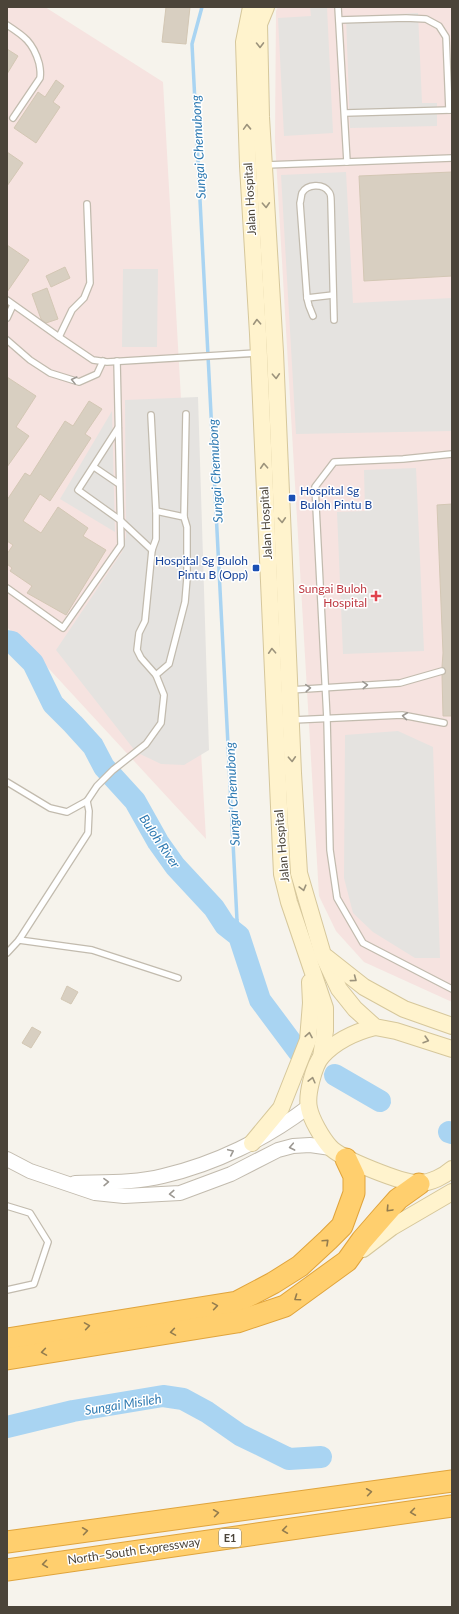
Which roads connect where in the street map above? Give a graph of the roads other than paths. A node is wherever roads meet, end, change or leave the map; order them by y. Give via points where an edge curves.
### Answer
1 (251, 7) edge
2 (266, 7) edge
3 (338, 7) edge
4 (339, 20) junction
5 (7, 25) edge
6 (450, 110) edge
7 (345, 113) junction
8 (13, 118) dead end
9 (452, 158) edge
10 (347, 162) junction
11 (256, 166) junction
12 (87, 204) dead end
13 (333, 295) junction
14 (307, 298) junction
15 (7, 300) edge
16 (13, 305) junction
17 (313, 316) dead end
18 (7, 318) edge
19 (334, 320) dead end
20 (59, 337) junction
21 (7, 340) edge
22 (267, 352) junction
23 (103, 361) junction
24 (117, 361) junction
25 (186, 414) dead end
26 (152, 415) dead end
27 (118, 428) junction
28 (452, 454) edge
29 (94, 467) junction
30 (119, 484) junction
31 (156, 510) junction
32 (184, 517) junction
33 (120, 520) junction
34 (152, 550) junction
35 (7, 588) edge
36 (442, 671) dead end
37 (156, 675) junction
38 (326, 687) junction
39 (282, 690) junction
40 (327, 719) junction
41 (275, 720) junction
42 (291, 720) junction
43 (444, 723) dead end
44 (7, 782) edge
45 (87, 801) junction
46 (19, 940) junction
47 (7, 953) edge
48 (316, 956) junction
49 (178, 978) dead end
50 (452, 988) edge
51 (452, 1026) edge
52 (375, 1027) junction
53 (396, 1030) junction
54 (452, 1049) edge
55 (321, 1057) junction
56 (308, 1106) junction
57 (252, 1143) junction
58 (338, 1153) junction
59 (7, 1159) edge
60 (452, 1169) edge
61 (67, 1183) junction
62 (419, 1184) junction
63 (452, 1192) edge
64 (7, 1206) edge
65 (347, 1261) junction
66 (7, 1290) edge
67 (7, 1339) edge
68 (7, 1359) edge
69 (452, 1481) edge
70 (452, 1506) edge
71 (7, 1541) edge
72 (7, 1570) edge

11 -> 1 main road, Jalan Hospital via 244,42
2 -> 11 main road, Jalan Hospital via 259,24 261,117
3 - 4 lane
4 - 6 lane via 426,19 439,26 446,36
4 - 7 lane
5 - 8 lane via 32,45 41,72 40,78
6 - 7 lane
7 - 10 lane
9 - 10 lane
10 - 11 lane
11 - 22 main road, Jalan Hospital
12 - 20 lane via 90,283 84,298 72,310
13 - 14 lane
13 - 14 lane via 332,201 330,193 324,187 316,185 302,193 300,203
13 - 19 lane
14 - 17 lane
15 - 16 lane
16 - 18 lane
16 - 20 lane
20 - 23 lane via 93,360
23 -> 21 lane via 97,374 79,382 50,373
22 - 24 lane
22 - 39 main road, Jalan Hospital
23 - 24 lane
24 - 27 lane
25 - 32 lane
26 - 31 lane
27 - 29 lane
27 - 30 lane
28 - 38 lane via 334,462 315,487
29 - 30 lane
29 - 33 lane via 78,490
30 - 33 lane
31 - 32 lane
31 - 34 lane via 156,539
32 - 37 lane via 187,527 185,602 169,664
33 - 34 lane
33 - 35 lane via 121,545 63,628
34 - 37 lane via 145,621 139,633 137,650
38 -> 36 lane via 400,683
37 - 45 lane via 164,695 161,723 146,744 113,770
39 -> 38 lane
38 - 40 lane
39 - 41 main road, Jalan Hospital
39 - 42 main road, Jalan Hospital
40 - 42 lane
43 -> 40 lane via 402,715
40 - 50 lane via 330,850 337,898 363,943
41 - 42 lane
41 - 48 main road, Jalan Hospital via 282,874 289,902
42 -> 48 main road, Jalan Hospital via 299,873
44 - 45 lane via 50,808 67,812
45 - 46 lane via 88,833
46 - 47 lane
46 - 49 lane via 92,950
48 -> 51 main road via 404,1009
48 - 52 main road, Jalan Hospital via 355,1009
48 - 55 main road, Jalan Hospital via 324,1008 325,1031
57 -> 48 main road via 281,1108 308,1040
51 - 53 main road via 410,1026
52 - 53 main road
52 - 55 main road via 341,1041
53 -> 54 main road
56 -> 55 main road, Jalan Hospital via 311,1082
56 - 57 street via 283,1125
56 - 58 main road via 314,1122
61 -> 57 street via 123,1182 163,1176 217,1159
58 -> 61 street via 310,1145 293,1146 278,1150 231,1174 180,1194 124,1196 95,1193
58 - 62 main road via 392,1177
67 -> 58 highway via 237,1302 261,1290 300,1266 342,1226 354,1193 354,1176
59 - 61 street via 30,1171
60 - 62 main road via 438,1179
62 -> 65 highway via 398,1199
63 - 65 main road via 392,1227
64 - 66 lane via 30,1213 48,1242 34,1284
65 -> 68 highway via 285,1306 237,1322
71 -> 69 highway, E1
70 -> 72 highway, North–South Expressway / E1

